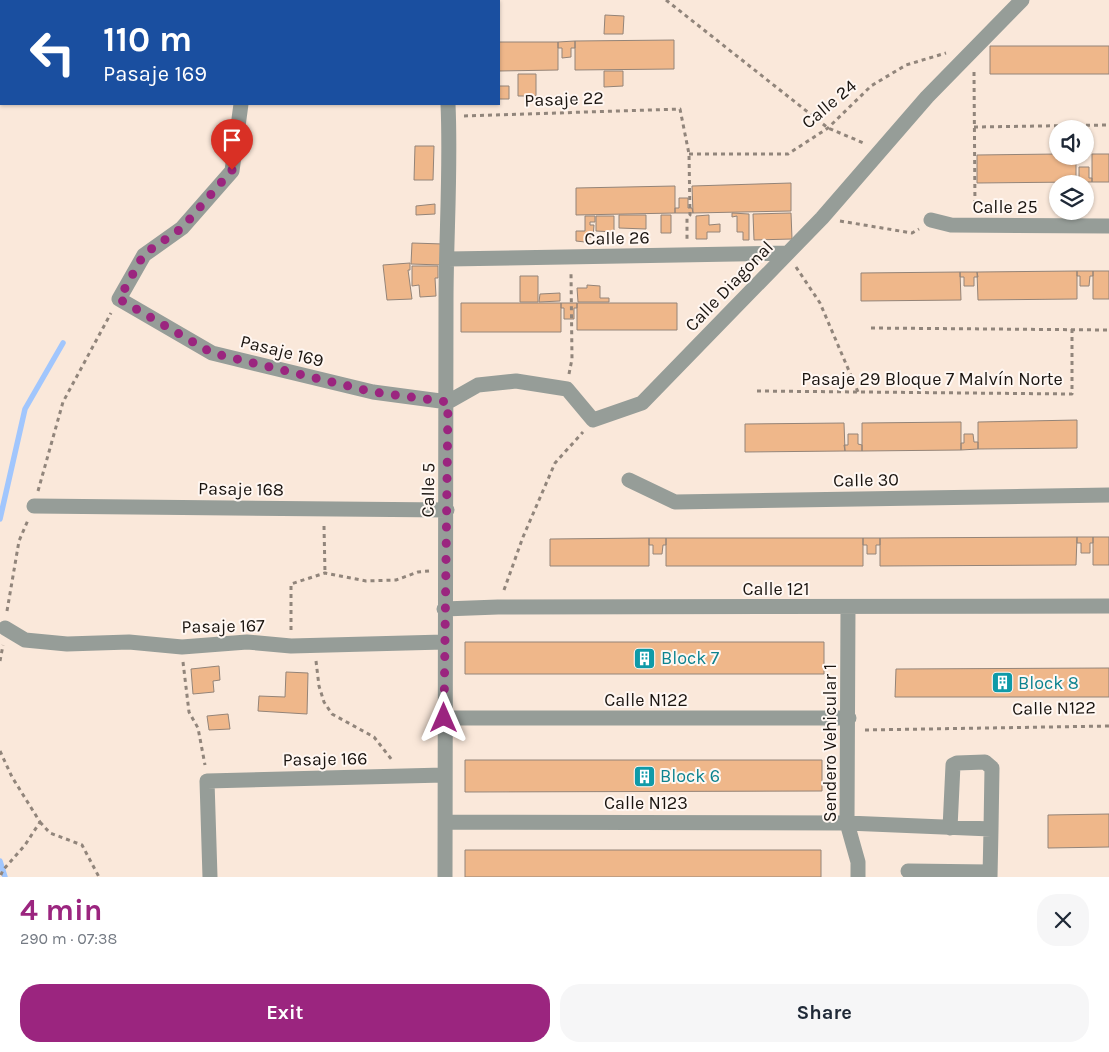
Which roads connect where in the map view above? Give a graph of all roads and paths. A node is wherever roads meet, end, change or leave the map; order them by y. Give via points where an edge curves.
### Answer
1 (666, 0) edge
2 (1022, 0) edge
3 (952, 51) dead end
4 (975, 71) dead end
5 (241, 105) edge
6 (449, 110) edge
7 (1109, 125) edge
8 (974, 127) junction
9 (828, 128) junction
10 (880, 150) junction
11 (689, 154) junction
12 (822, 218) junction
13 (931, 220) joint
14 (975, 225) junction
15 (1109, 226) edge
16 (787, 253) junction
17 (687, 255) junction
18 (570, 258) junction
19 (448, 259) junction
20 (119, 299) junction
21 (871, 328) dead end
22 (1072, 330) junction
23 (1109, 330) edge
24 (567, 389) junction
25 (757, 391) dead end
26 (858, 392) junction
27 (448, 402) junction
28 (593, 420) junction
29 (629, 480) dead end
30 (1109, 495) edge
31 (34, 506) junction
32 (323, 509) junction
33 (447, 510) junction
34 (444, 570) junction
35 (325, 573) junction
36 (1109, 606) edge
37 (498, 607) junction
38 (848, 608) junction
39 (444, 609) junction
40 (5, 628) junction
41 (444, 642) junction
42 (315, 644) junction
43 (291, 646) junction
44 (182, 647) junction
45 (0, 661) edge
46 (444, 718) junction
47 (849, 724) junction
48 (1109, 726) edge
49 (0, 751) edge
50 (444, 775) junction
51 (401, 776) junction
52 (207, 781) junction
53 (40, 822) junction
54 (445, 822) junction
55 (848, 823) junction
56 (950, 828) junction
57 (991, 830) junction
58 (908, 871) dead end
59 (990, 875) edge
60 (0, 877) edge
61 (99, 877) edge
62 (210, 877) edge
63 (445, 877) edge
64 (858, 877) edge

1 - 9 path
2 - 10 street, Calle Diagonal
3 - 9 path, Calle 24 via 906,65 871,86
4 - 8 path
5 - 20 street via 232,170 182,228 144,254
6 - 11 path, Pasaje 22 via 680,109
6 - 19 street, Calle 5
7 - 8 path
8 - 14 path
9 - 10 path
9 - 11 path, Calle 24 via 788,154
10 - 12 street, Calle Diagonal
11 - 17 path
12 - 13 path via 912,233
12 - 16 street, Calle Diagonal
13 - 14 street, Calle 25 via 951,225
14 - 15 street, Calle 25
16 - 17 street, Calle 26
16 - 26 path via 820,303
16 - 28 street, Calle Diagonal via 642,403
17 - 18 street, Calle 26
18 - 19 street, Calle 26
18 - 24 path via 572,359
19 - 27 street, Calle 5
20 - 27 street, Pasaje 169 via 212,353 373,392
20 - 31 path via 63,402
21 - 22 path
22 - 23 path
22 - 26 path, Pasaje 29 Bloque 7 Malvín Norte via 1072,394
24 - 27 street via 516,381 478,385
24 - 28 street
25 - 26 path, Pasaje 29 Bloque 7 Malvín Norte
27 - 33 street, Calle 5
28 - 37 path via 555,463 523,537
29 - 30 street, Calle 30 via 675,502
31 - 32 street, Pasaje 168
31 - 40 path via 19,541
32 - 33 street, Pasaje 168
32 - 35 path
33 - 34 street, Calle 5
34 - 35 path via 418,572 396,580 366,581
34 - 39 street, Calle 5
35 - 43 path via 291,584
36 - 38 street, Calle 121
37 - 38 street, Calle 121
37 - 39 street, Calle 121
38 - 47 street, Sendero Vehicular 1
39 - 41 street, Calle 5
40 - 44 street, Pasaje 167 via 25,640 67,644 129,642
40 - 45 path
41 - 42 street, Pasaje 167
41 - 46 street, Calle 5
42 - 43 street, Pasaje 167
42 - 51 path via 324,702 332,714 374,737
43 - 44 street, Pasaje 167 via 247,642
44 - 52 path via 189,712 198,728
46 - 47 street, Calle N122
46 - 50 street, Calle 5
47 - 48 path, Calle N122
47 - 55 street, Sendero Vehicular 1
49 - 53 path
50 - 51 street, Pasaje 166
50 - 54 street, Calle 5
51 - 52 street, Pasaje 166
52 - 62 street
53 - 60 path
53 - 61 path via 50,833 82,845
54 - 55 street, Calle N123
54 - 63 street, Calle 5
55 - 56 street, Calle N123
55 - 64 street, Sendero Vehicular 1 via 858,862
56 - 57 street, Calle N123
56 - 57 street via 953,765 986,762 992,768
57 - 59 street
58 - 59 street

